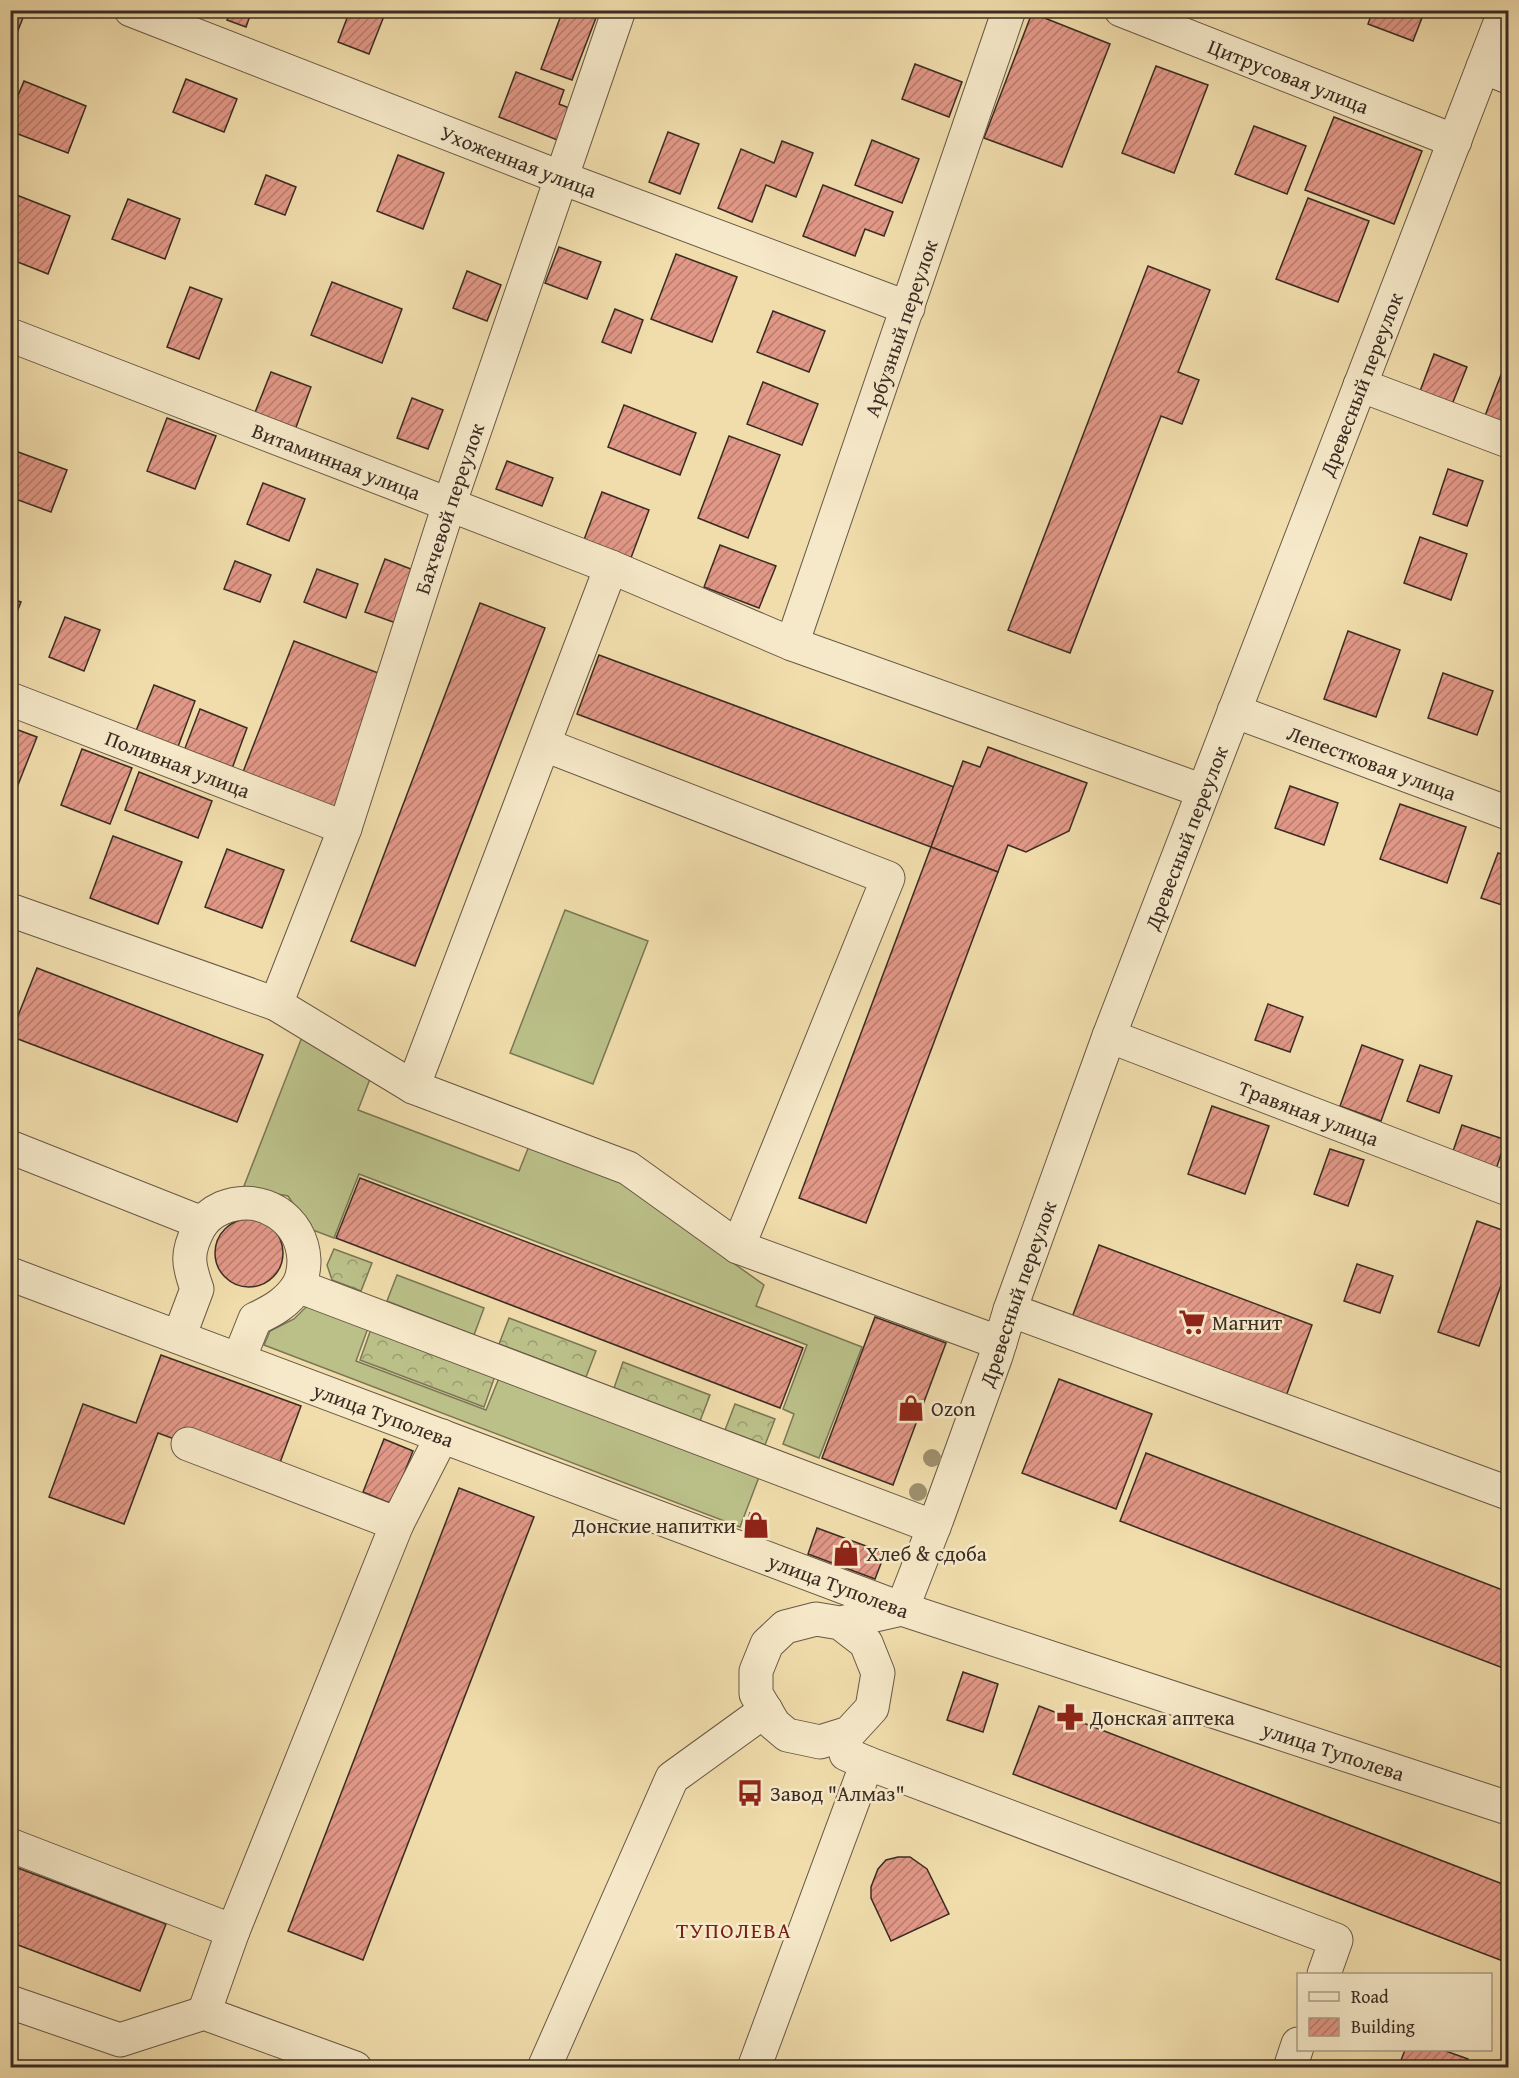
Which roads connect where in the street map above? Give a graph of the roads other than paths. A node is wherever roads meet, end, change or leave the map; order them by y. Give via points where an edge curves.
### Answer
1 (131, 10) edge
2 (619, 10) edge
3 (1009, 10) edge
4 (1121, 10) edge
5 (1505, 10) edge
6 (1496, 72) edge
7 (1455, 141) junction
8 (562, 178) junction
9 (908, 308) junction
10 (10, 336) edge
11 (1360, 385) junction
12 (1509, 441) edge
13 (449, 505) junction
14 (611, 567) junction
15 (792, 644) junction
16 (10, 699) edge
17 (1234, 711) junction
18 (545, 745) junction
19 (1203, 791) junction
20 (1509, 813) edge
21 (345, 828) junction
22 (10, 910) edge
23 (276, 1004) junction
24 (1109, 1036) junction
25 (413, 1088) junction
26 (10, 1147) edge
27 (1509, 1189) edge
28 (202, 1223) junction
29 (738, 1247) junction
30 (10, 1274) edge
31 (298, 1286) junction
32 (1010, 1310) junction
33 (179, 1337) junction
34 (1000, 1343) junction
35 (239, 1359) junction
36 (442, 1436) junction
37 (188, 1444) dead end
38 (1509, 1493) edge
39 (397, 1524) junction
40 (934, 1527) junction
41 (902, 1609) junction
42 (840, 1623) junction
43 (766, 1710) junction
44 (820, 1742) junction
45 (867, 1763) junction
46 (1509, 1808) edge
47 (10, 1845) edge
48 (232, 1931) junction
49 (1324, 1973) edge
50 (10, 2002) edge
51 (204, 2013) junction
52 (1297, 2049) edge
53 (355, 2067) edge
54 (544, 2067) edge
55 (754, 2067) edge
56 (1290, 2067) edge

1 - 8 street, Ухоженная улица
2 - 8 street, Бахчевой переулок
3 - 9 street, Арбузный переулок
4 - 7 street, Цитрусовая улица
5 - 6 street, Древесный переулок
6 - 7 street, Древесный переулок
7 - 11 street, Древесный переулок
8 - 9 street, Ухоженная улица
8 - 13 street, Бахчевой переулок
9 - 15 street, Арбузный переулок
10 - 13 street, Витаминная улица
11 - 12 street
11 - 17 street, Древесный переулок
13 - 14 street, Витаминная улица
13 - 21 street, Бахчевой переулок
14 - 15 street, Витаминная улица
14 - 18 street
15 - 19 street, Витаминная улица
16 - 21 street, Поливная улица
17 - 19 street, Древесный переулок
17 - 20 street, Лепестковая улица
18 - 25 street
18 - 29 street via 888,878
19 - 24 street, Древесный переулок
21 - 23 street, Бахчевой переулок
22 - 23 street
23 - 25 street
24 - 27 street, Травяная улица
24 - 32 street, Древесный переулок
25 - 29 street via 628,1168
26 - 28 street
28 - 31 street via 231,1204 255,1202 277,1211 294,1227 303,1248 304,1268
28 - 33 street via 190,1245 190,1270 197,1289
29 - 34 street
30 - 33 street, улица Туполева
31 - 35 street via 277,1308 255,1318
31 - 40 street
32 - 34 street, Древесный переулок
32 - 38 street
33 - 35 street, улица Туполева
34 - 40 street, Древесный переулок
35 - 36 street, улица Туполева
36 - 39 street
36 - 41 street, улица Туполева
37 - 39 street
39 - 48 street
40 - 41 street, Древесный переулок
41 - 42 street
41 - 46 street, улица Туполева
42 - 43 street via 816,1619 785,1628 767,1644 756,1671 756,1694
42 - 44 street via 866,1643 878,1673 872,1708 849,1733
43 - 44 street via 787,1735
43 - 54 street via 672,1778
44 - 45 street
45 - 49 street via 1336,1940
45 - 55 street
47 - 48 street
48 - 51 street
50 - 51 street via 120,2040
51 - 53 street
52 - 56 street

